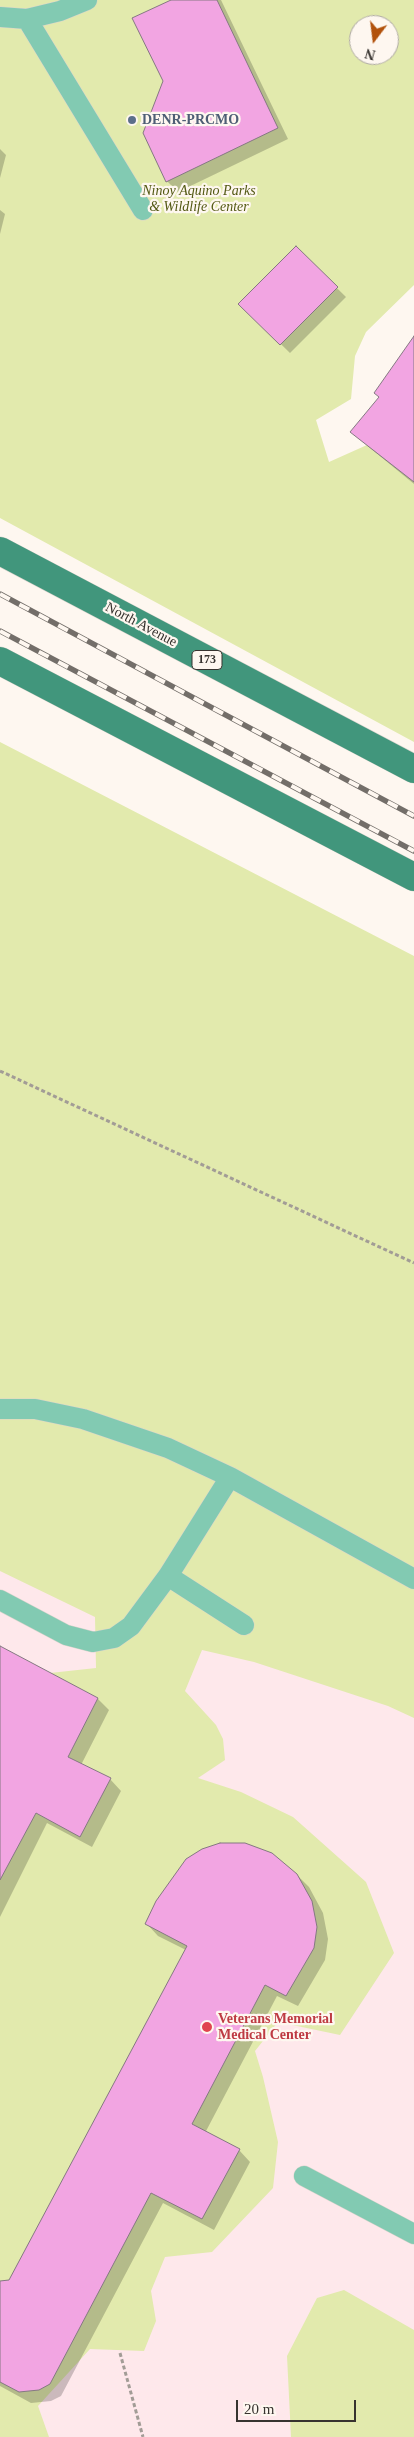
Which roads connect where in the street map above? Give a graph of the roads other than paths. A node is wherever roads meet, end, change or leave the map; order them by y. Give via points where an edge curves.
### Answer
1 (87, 0) edge
2 (0, 17) edge
3 (27, 19) junction
4 (143, 210) dead end
5 (0, 551) edge
6 (0, 661) edge
7 (414, 769) edge
8 (414, 877) edge
9 (0, 1409) edge
10 (230, 1477) junction
11 (168, 1576) junction
12 (414, 1579) edge
13 (0, 1600) edge
14 (244, 1625) dead end
15 (304, 2176) dead end
16 (414, 2234) edge

1 - 3 lane
2 - 3 lane
3 - 4 lane
5 - 7 main road, North Avenue / 173
6 - 8 main road
9 - 10 lane via 34,1409 83,1419 168,1448
10 - 11 lane
10 - 12 lane
11 - 13 lane via 131,1626 114,1638 93,1642 66,1635
11 - 14 lane
15 - 16 lane

